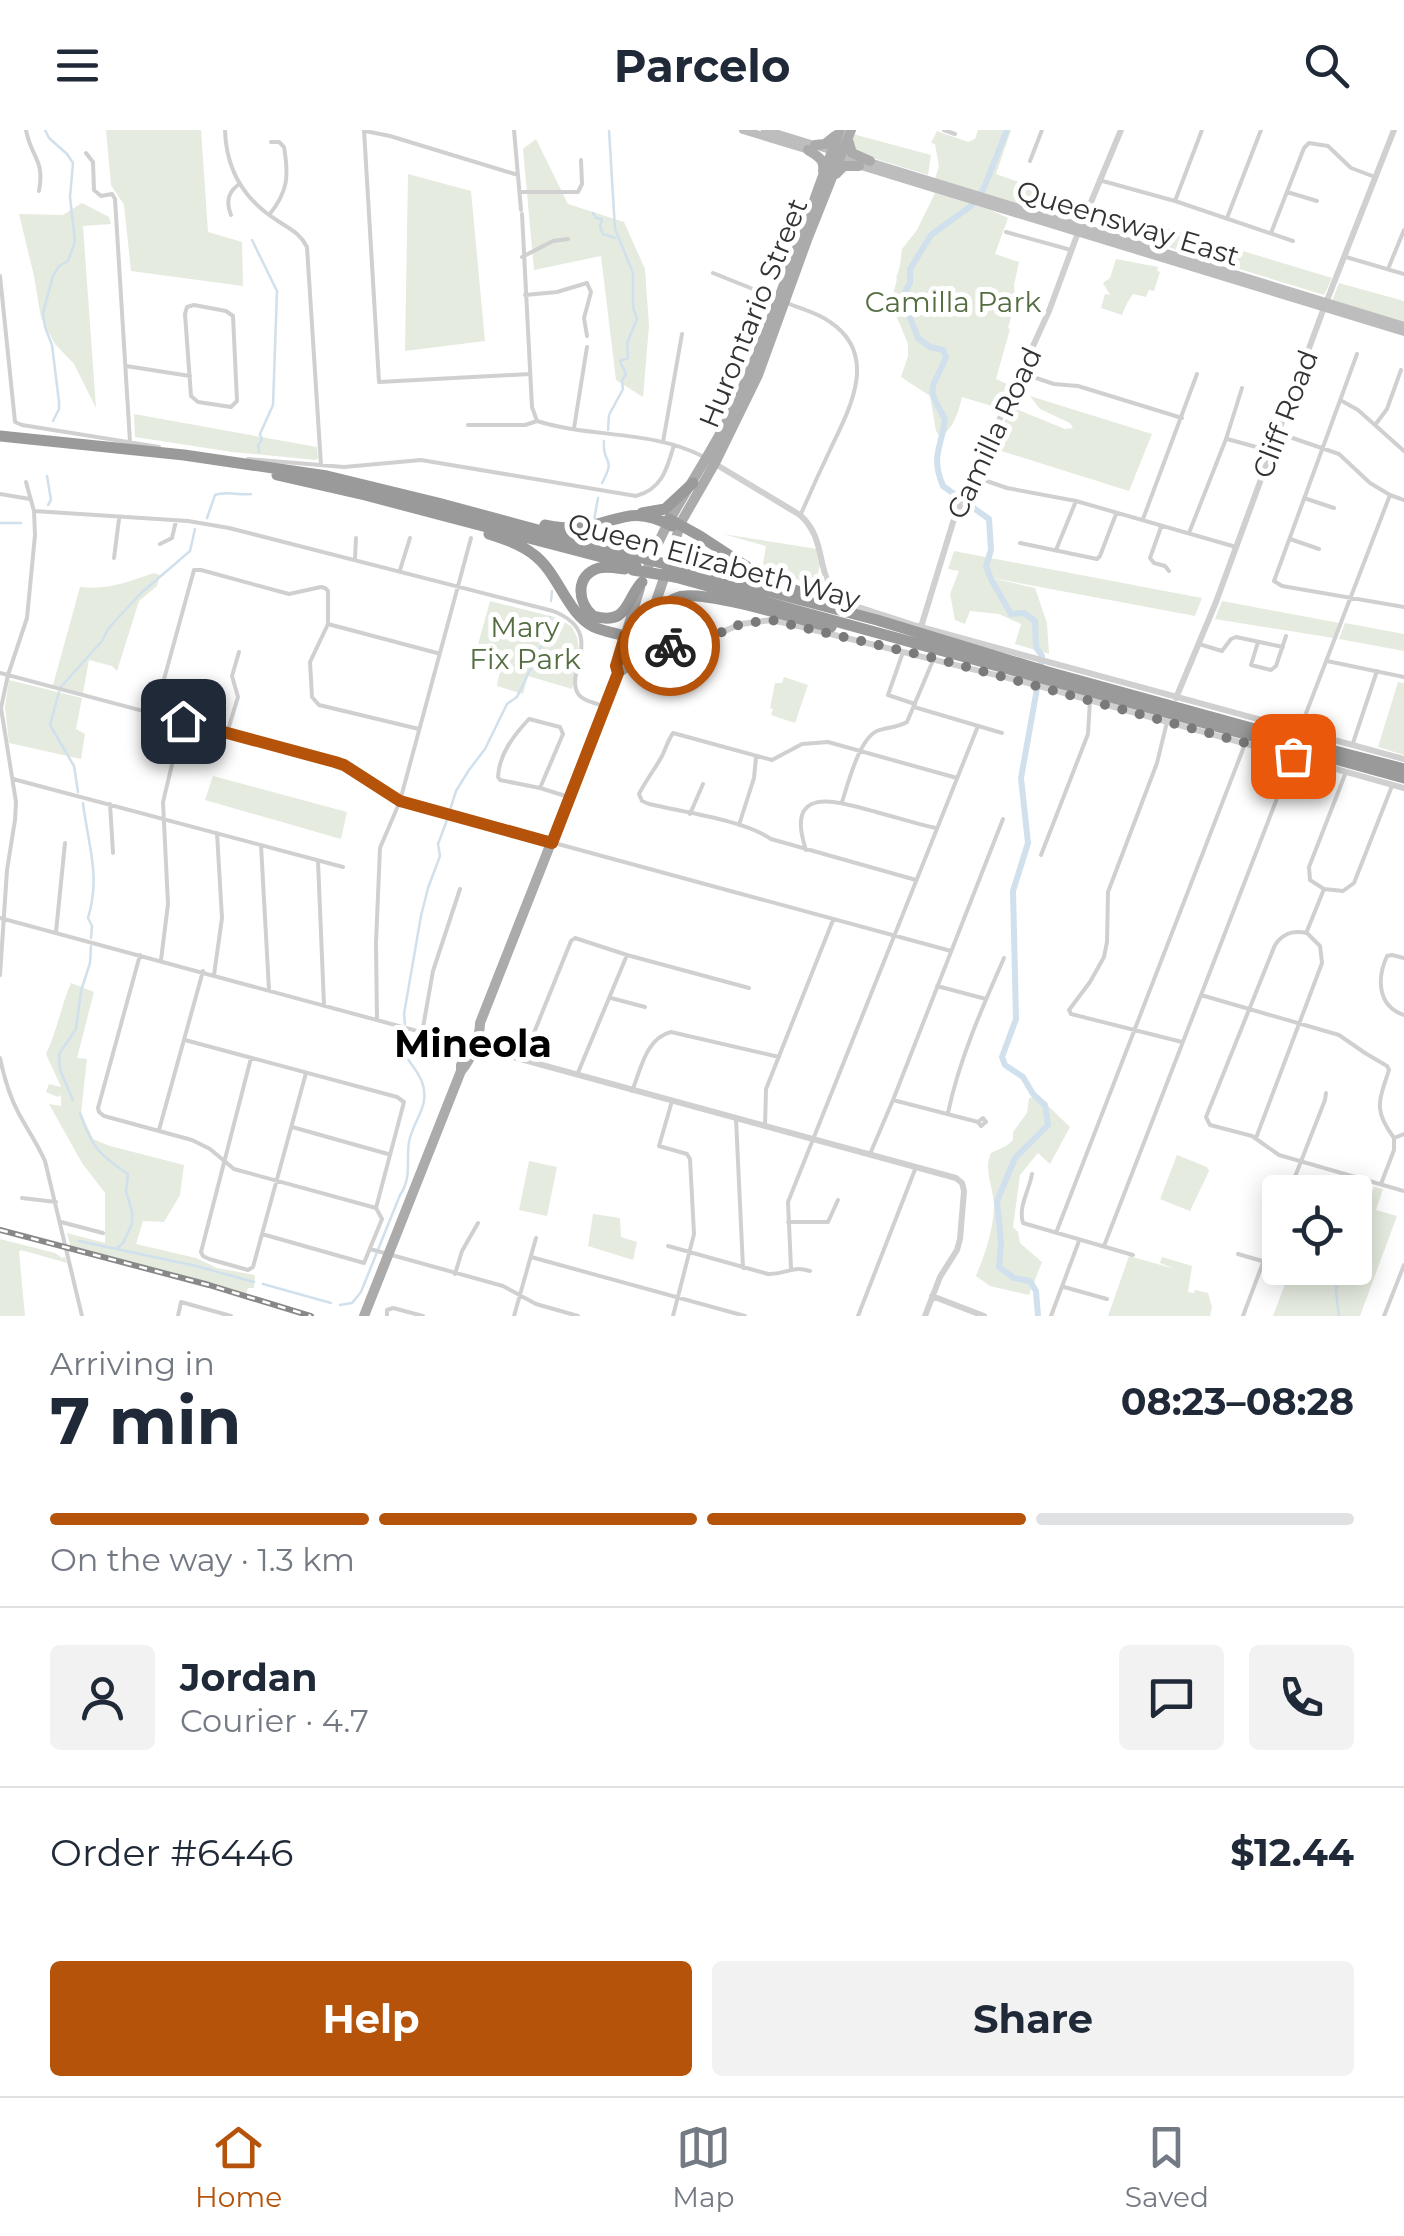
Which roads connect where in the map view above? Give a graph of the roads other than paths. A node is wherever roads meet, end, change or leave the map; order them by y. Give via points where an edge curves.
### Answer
1 (26, 130) edge
2 (225, 130) edge
3 (364, 130) edge
4 (514, 130) edge
5 (744, 130) edge
6 (765, 130) edge
7 (944, 130) edge
8 (1042, 130) edge
9 (1120, 130) edge
10 (1202, 130) edge
11 (1261, 130) edge
12 (1394, 130) edge
13 (845, 131) edge
14 (391, 133) edge
15 (955, 134) dead end
16 (271, 142) dead end
17 (812, 148) junction
18 (86, 153) dead end
19 (835, 154) junction
20 (581, 160) dead end
21 (1030, 160) dead end
22 (865, 163) junction
23 (518, 175) junction
24 (1376, 177) junction
25 (826, 179) junction
26 (1099, 180) junction
27 (238, 184) junction
28 (39, 191) dead end
29 (520, 192) junction
30 (1287, 192) junction
31 (1175, 201) junction
32 (1317, 201) dead end
33 (231, 215) dead end
34 (269, 216) junction
35 (1227, 218) junction
36 (1080, 228) junction
37 (1404, 230) edge
38 (1006, 232) dead end
39 (1271, 233) junction
40 (568, 239) dead end
41 (1294, 241) dead end
42 (1071, 250) junction
43 (522, 257) junction
44 (1345, 257) junction
45 (1388, 269) junction
46 (713, 273) dead end
47 (1404, 274) edge
48 (0, 276) edge
49 (525, 295) junction
50 (780, 300) junction
51 (1325, 304) junction
52 (1404, 329) edge
53 (682, 334) dead end
54 (587, 336) dead end
55 (587, 347) dead end
56 (1357, 354) dead end
57 (126, 366) junction
58 (1402, 370) edge
59 (1021, 373) junction
60 (530, 374) junction
61 (1197, 374) dead end
62 (190, 376) junction
63 (1242, 388) dead end
64 (1395, 388) junction
65 (1404, 392) edge
66 (1340, 400) junction
67 (1182, 418) junction
68 (537, 421) junction
69 (1375, 424) junction
70 (468, 425) dead end
71 (574, 428) junction
72 (1278, 433) junction
73 (0, 439) edge
74 (1226, 439) junction
75 (130, 442) junction
76 (662, 442) junction
77 (674, 445) junction
78 (1324, 447) junction
79 (1271, 451) junction
80 (1404, 451) edge
81 (711, 461) junction
82 (321, 465) junction
83 (974, 477) junction
84 (26, 482) dead end
85 (692, 484) junction
86 (0, 494) edge
87 (1390, 495) junction
88 (1304, 498) junction
89 (30, 499) junction
90 (1076, 500) junction
91 (1404, 500) edge
92 (1334, 508) dead end
93 (34, 511) junction
94 (438, 514) junction
95 (1116, 514) junction
96 (800, 515) junction
97 (632, 516) junction
98 (119, 517) junction
99 (176, 520) junction
100 (1142, 521) junction
101 (506, 522) junction
102 (673, 524) junction
103 (1160, 527) junction
104 (1189, 534) junction
105 (356, 538) dead end
106 (410, 538) dead end
107 (471, 538) dead end
108 (1290, 538) junction
109 (1020, 543) dead end
110 (160, 544) dead end
111 (1236, 548) junction
112 (1319, 549) dead end
113 (1056, 550) junction
114 (114, 558) dead end
115 (355, 558) junction
116 (636, 564) junction
117 (400, 570) junction
118 (1170, 570) dead end
119 (676, 572) junction
120 (642, 582) junction
121 (457, 586) junction
122 (1351, 599) junction
123 (1404, 599) edge
124 (1402, 606) edge
125 (877, 620) junction
126 (328, 624) junction
127 (921, 627) junction
128 (633, 635) junction
129 (1286, 636) dead end
130 (1258, 642) junction
131 (1198, 644) junction
132 (1282, 647) junction
133 (239, 652) dead end
134 (930, 653) junction
135 (439, 654) junction
136 (902, 654) junction
137 (1326, 660) junction
138 (1033, 671) junction
139 (1377, 672) junction
140 (0, 673) edge
141 (8, 675) junction
142 (1048, 676) junction
143 (1404, 677) edge
144 (1176, 698) junction
145 (1090, 700) junction
146 (605, 706) junction
147 (914, 706) junction
148 (154, 714) junction
149 (183, 721) junction
150 (1167, 722) junction
151 (978, 726) junction
152 (419, 729) junction
153 (1299, 732) junction
154 (228, 733) junction
155 (1002, 733) dead end
156 (1245, 744) junction
157 (1352, 745) junction
158 (861, 750) junction
159 (756, 756) junction
160 (1293, 756) junction
161 (1404, 759) edge
162 (1404, 769) edge
163 (1346, 772) junction
164 (958, 778) junction
165 (14, 779) junction
166 (1398, 782) edge
167 (702, 784) dead end
168 (540, 788) junction
169 (1404, 788) edge
170 (570, 797) junction
171 (400, 801) junction
172 (842, 802) junction
173 (110, 804) junction
174 (690, 814) junction
175 (164, 819) junction
176 (1003, 819) dead end
177 (738, 825) junction
178 (936, 828) junction
179 (217, 833) junction
180 (65, 843) dead end
181 (552, 843) junction
182 (262, 845) junction
183 (806, 850) junction
184 (113, 853) dead end
185 (1041, 856) dead end
186 (318, 861) junction
187 (342, 867) dead end
188 (916, 880) junction
189 (460, 889) dead end
190 (1324, 889) junction
191 (2, 918) edge
192 (833, 920) junction
193 (56, 932) junction
194 (1307, 933) junction
195 (895, 936) junction
196 (951, 951) junction
197 (140, 955) junction
198 (627, 955) junction
199 (1004, 958) dead end
200 (1404, 958) edge
201 (162, 960) junction
202 (203, 972) junction
203 (0, 975) edge
204 (214, 975) junction
205 (936, 986) junction
206 (749, 988) dead end
207 (268, 990) junction
208 (1201, 995) junction
209 (609, 998) junction
210 (986, 999) junction
211 (324, 1005) junction
212 (645, 1007) dead end
213 (1249, 1008) junction
214 (1404, 1015) edge
215 (378, 1020) junction
216 (1300, 1022) junction
217 (1134, 1030) junction
218 (422, 1033) junction
219 (184, 1040) junction
220 (1183, 1042) junction
221 (471, 1046) junction
222 (0, 1058) edge
223 (252, 1058) junction
224 (778, 1058) junction
225 (524, 1060) junction
226 (306, 1074) junction
227 (577, 1076) junction
228 (632, 1090) junction
229 (1326, 1093) dead end
230 (893, 1100) junction
231 (672, 1101) junction
232 (948, 1113) junction
233 (736, 1119) junction
234 (978, 1122) dead end
235 (292, 1127) junction
236 (766, 1127) junction
237 (159, 1130) junction
238 (1404, 1134) edge
239 (1256, 1138) junction
240 (1394, 1138) junction
241 (813, 1140) junction
242 (390, 1154) junction
243 (869, 1154) junction
244 (1301, 1161) junction
245 (224, 1162) junction
246 (916, 1168) junction
247 (1032, 1174) dead end
248 (1296, 1175) edge
249 (277, 1180) junction
250 (1381, 1184) junction
251 (1404, 1191) edge
252 (22, 1198) dead end
253 (838, 1200) dead end
254 (56, 1202) junction
255 (376, 1208) junction
256 (381, 1221) junction
257 (61, 1222) junction
258 (788, 1222) junction
259 (478, 1224) dead end
260 (399, 1228) junction
261 (103, 1232) dead end
262 (1056, 1233) junction
263 (262, 1234) junction
264 (536, 1238) dead end
265 (1080, 1240) junction
266 (668, 1246) dead end
267 (1104, 1246) junction
268 (378, 1252) junction
269 (690, 1252) junction
270 (1133, 1254) dead end
271 (1238, 1254) dead end
272 (530, 1257) junction
273 (1262, 1262) edge
274 (1262, 1265) edge
275 (1404, 1265) edge
276 (743, 1268) junction
277 (791, 1268) junction
278 (810, 1271) dead end
279 (455, 1274) junction
280 (1062, 1286) junction
281 (520, 1296) junction
282 (932, 1296) junction
283 (678, 1298) junction
284 (1108, 1299) dead end
285 (404, 1310) junction
286 (82, 1316) edge
287 (178, 1316) edge
288 (231, 1316) edge
289 (364, 1316) edge
290 (387, 1316) edge
291 (398, 1316) edge
292 (423, 1316) edge
293 (514, 1316) edge
294 (578, 1316) edge
295 (673, 1316) edge
296 (745, 1316) edge
297 (858, 1316) edge
298 (924, 1316) edge
299 (984, 1316) edge
300 (1051, 1316) edge
301 (1243, 1316) edge
302 (1384, 1316) edge

1 - 28 street via 42,171
2 - 27 street
3 - 14 street
3 - 60 street via 379,382
4 - 23 street
5 - 17 main road
6 - 17 main road
7 - 15 street
8 - 21 street
9 - 26 street, Camilla Road
10 - 31 street
11 - 35 street
12 - 24 street, Cliff Road
13 - 17 main road
13 - 19 main road, Hurontario Street
13 - 22 main road via 850,150
14 - 23 street
16 - 34 street via 284,147 286,179
17 - 19 main road, Queensway East
17 - 25 main road
18 - 57 street via 94,190 115,199
19 - 22 main road, Queensway East
19 - 25 main road, Hurontario Street
20 - 29 street via 578,192
22 - 25 main road
22 - 36 main road, Queensway East
23 - 29 street
24 - 30 street via 1312,142
24 - 44 street, Cliff Road
25 - 50 main road, Hurontario Street
26 - 31 street
26 - 36 street, Camilla Road
27 - 33 street via 228,198
27 - 34 street
29 - 43 street
30 - 32 street
30 - 39 street
31 - 35 street
34 - 82 street via 300,235 306,247
35 - 39 street
36 - 42 street, Camilla Road
36 - 51 main road, Queensway East
37 - 45 street
38 - 42 street
39 - 41 street
40 - 43 street
42 - 59 street, Camilla Road
43 - 49 street
44 - 45 street
44 - 51 street, Cliff Road
45 - 47 street
46 - 50 street
48 - 75 street via 16,424
49 - 54 street via 589,284
49 - 60 street
50 - 81 main road, Hurontario Street via 758,375
50 - 96 street via 833,324 850,344 858,372 851,404
51 - 52 main road, Queensway East
51 - 72 street, Cliff Road
53 - 76 street
55 - 71 street
56 - 66 street
57 - 62 street
57 - 75 street
58 - 64 street
59 - 67 street
59 - 83 street, Camilla Road
60 - 68 street
61 - 67 street
62 - 62 street via 193,399 237,403 231,312 186,309
63 - 74 street
64 - 65 street
64 - 69 street
66 - 69 street
66 - 78 street
67 - 100 street
68 - 70 street
68 - 71 street
69 - 80 street
71 - 76 street
72 - 78 street
72 - 79 street, Cliff Road
73 - 94 highway, Queen Elizabeth Way via 281,476
73 - 101 highway, Queen Elizabeth Way via 311,473
74 - 79 street
74 - 104 street
75 - 82 street
76 - 77 street
77 - 81 street
77 - 82 street via 661,481 636,496 421,460
78 - 87 street
78 - 88 street
79 - 111 street, Cliff Road
81 - 85 main road, Hurontario Street
81 - 96 street
81 - 102 main road, Hurontario Street
83 - 90 street
83 - 127 street, Camilla Road
84 - 89 street
85 - 97 highway via 665,508
85 - 102 main road, Hurontario Street
86 - 89 street
87 - 91 street
87 - 122 street
88 - 92 street
88 - 108 street
89 - 93 street
90 - 95 street
90 - 113 street
93 - 98 street
93 - 141 street via 27,618
94 - 116 highway, Queen Elizabeth Way
94 - 128 highway via 533,554 582,619
95 - 100 street
95 - 113 street via 1097,559
96 - 127 street via 814,531 825,577 838,597
97 - 101 highway via 581,528
97 - 102 highway
98 - 99 street
98 - 114 street
99 - 110 street via 172,538
99 - 115 street
100 - 103 street
101 - 116 highway, Queen Elizabeth Way
102 - 120 main road, Hurontario Street
102 - 125 highway via 761,576
102 - 128 main road, Hurontario Street via 660,590
103 - 104 street
103 - 118 street via 1150,558
104 - 111 street
105 - 115 street
106 - 117 street
107 - 121 street
108 - 112 street
108 - 122 street via 1276,584
109 - 113 street
111 - 131 street, Cliff Road
115 - 117 street
116 - 119 highway, Queen Elizabeth Way, bridge
116 - 120 highway via 590,573 581,602 610,619 628,607
117 - 121 street
119 - 125 highway, Queen Elizabeth Way
119 - 134 highway, Queen Elizabeth Way
120 - 128 main road, Hurontario Street
121 - 135 street
121 - 146 street via 569,619 583,649 576,690
122 - 124 street
122 - 137 street
123 - 124 street
125 - 138 highway, Queen Elizabeth Way
126 - 135 street
126 - 148 street via 328,591 321,587 288,594 194,570
126 - 152 street via 310,662 314,702
127 - 138 street
128 - 134 highway via 668,602 692,595
128 - 136 street via 690,646 730,627 771,620
128 - 146 main road, Hurontario Street
129 - 132 street
130 - 131 street via 1236,636 1221,651
130 - 132 street
130 - 132 street via 1252,665 1272,670
131 - 144 street, Cliff Road
133 - 154 street via 232,676 238,698
134 - 136 street
134 - 138 highway, Queen Elizabeth Way
134 - 147 street
135 - 152 street
136 - 147 street via 888,695
137 - 139 street
137 - 153 street
138 - 142 highway, Queen Elizabeth Way
138 - 142 street
139 - 143 street
139 - 157 street
140 - 141 street
141 - 148 street
141 - 165 street via 1,717
142 - 144 street
142 - 145 street
142 - 162 highway, Queen Elizabeth Way
142 - 166 highway, Queen Elizabeth Way
144 - 153 street
145 - 150 street
145 - 185 street via 1088,734
146 - 170 main road, Hurontario Street
147 - 151 street
147 - 158 street via 907,722 871,734
148 - 149 street
149 - 154 street
149 - 175 street
150 - 156 street
150 - 217 street via 1158,763 1109,887 1104,957 1068,1010
151 - 155 street
151 - 164 street
152 - 171 street
153 - 157 street
154 - 171 street via 344,765
156 - 160 street
156 - 217 street
157 - 161 street
158 - 159 street via 818,742 772,760
158 - 164 street
158 - 172 street
159 - 174 street via 670,735 639,794 649,804
159 - 177 street
160 - 163 street
160 - 208 street
163 - 166 street
163 - 190 street via 1309,867 1310,880
164 - 178 street
165 - 173 street
165 - 191 street via 16,820
166 - 169 street
166 - 190 street via 1354,883 1340,892
167 - 174 street
168 - 168 street via 563,734 560,727 527,720 497,774
168 - 170 street
170 - 181 main road, Hurontario Street
171 - 181 street
171 - 215 street via 380,848
172 - 178 street
172 - 183 street via 820,800 808,808 801,833
173 - 175 street
173 - 184 street
174 - 177 street
175 - 179 street
175 - 201 street via 168,904
176 - 196 street
177 - 183 street
178 - 188 street
179 - 182 street
179 - 204 street via 222,918
180 - 193 street
181 - 192 street
181 - 221 main road, Hurontario Street
182 - 186 street
182 - 207 street
183 - 188 street
186 - 187 street
186 - 211 street
188 - 195 street
189 - 218 street via 432,972
190 - 194 street
191 - 193 street
191 - 203 street
192 - 195 street
192 - 224 street
193 - 197 street
194 - 213 street via 1278,941
194 - 216 street via 1323,959
195 - 196 street
195 - 241 street
196 - 205 street
197 - 201 street
197 - 237 street via 98,1108 104,1116
198 - 206 street
198 - 209 street
198 - 225 street via 573,939
199 - 210 street
200 - 214 street via 1387,956 1382,980 1387,1005
201 - 202 street
202 - 204 street
202 - 219 street
204 - 207 street
205 - 210 street
205 - 230 street
207 - 211 street
208 - 213 street
208 - 220 street
209 - 212 street
209 - 227 street
210 - 232 street
211 - 215 street
213 - 216 street
213 - 239 street via 1206,1118 1210,1125
215 - 218 street
216 - 239 street
216 - 240 street via 1339,1035 1388,1067 1378,1108
217 - 220 street
217 - 262 street
218 - 221 street
219 - 223 street
219 - 237 street
220 - 267 street
221 - 225 street
221 - 260 main road, Hurontario Street
222 - 254 street
223 - 226 street
223 - 245 street
224 - 228 street via 671,1032 650,1047
224 - 236 street via 766,1089
225 - 227 street
226 - 235 street
226 - 242 street via 404,1102
227 - 228 street
228 - 231 street
229 - 244 street
230 - 232 street
230 - 243 street
231 - 233 street
231 - 269 street via 659,1146 690,1159
232 - 234 street
233 - 236 street
233 - 276 street
235 - 242 street
235 - 249 street
236 - 241 street
237 - 245 street via 192,1140
238 - 240 street
239 - 244 street via 1274,1153
240 - 250 street
241 - 243 street
241 - 258 street via 788,1202
242 - 255 street
243 - 246 street
244 - 248 street
244 - 250 street
245 - 249 street
245 - 263 street via 203,1256 251,1270
246 - 282 street via 956,1178 964,1188 957,1250
246 - 297 street
247 - 262 street via 1021,1220
249 - 255 street
249 - 263 street
250 - 251 street
252 - 254 street
253 - 258 street via 828,1222
254 - 257 street
255 - 256 street
256 - 260 street
256 - 268 street
257 - 261 street
257 - 286 street
258 - 277 street
259 - 279 street
260 - 268 main road, Hurontario Street
262 - 265 street
263 - 268 street via 364,1263
264 - 272 street
265 - 267 street
265 - 280 street
266 - 269 street
267 - 270 street
268 - 279 street
268 - 289 main road, Hurontario Street
269 - 276 street
269 - 283 street
271 - 273 street
272 - 281 street
272 - 283 street
274 - 301 street
275 - 302 street
276 - 277 street via 772,1274
277 - 278 street
279 - 281 street
280 - 284 street
280 - 300 street
281 - 293 street
281 - 294 street
282 - 298 street
282 - 299 street
283 - 295 street
283 - 296 street
285 - 290 street via 390,1308
285 - 291 street
285 - 292 street
287 - 288 street via 181,1302

